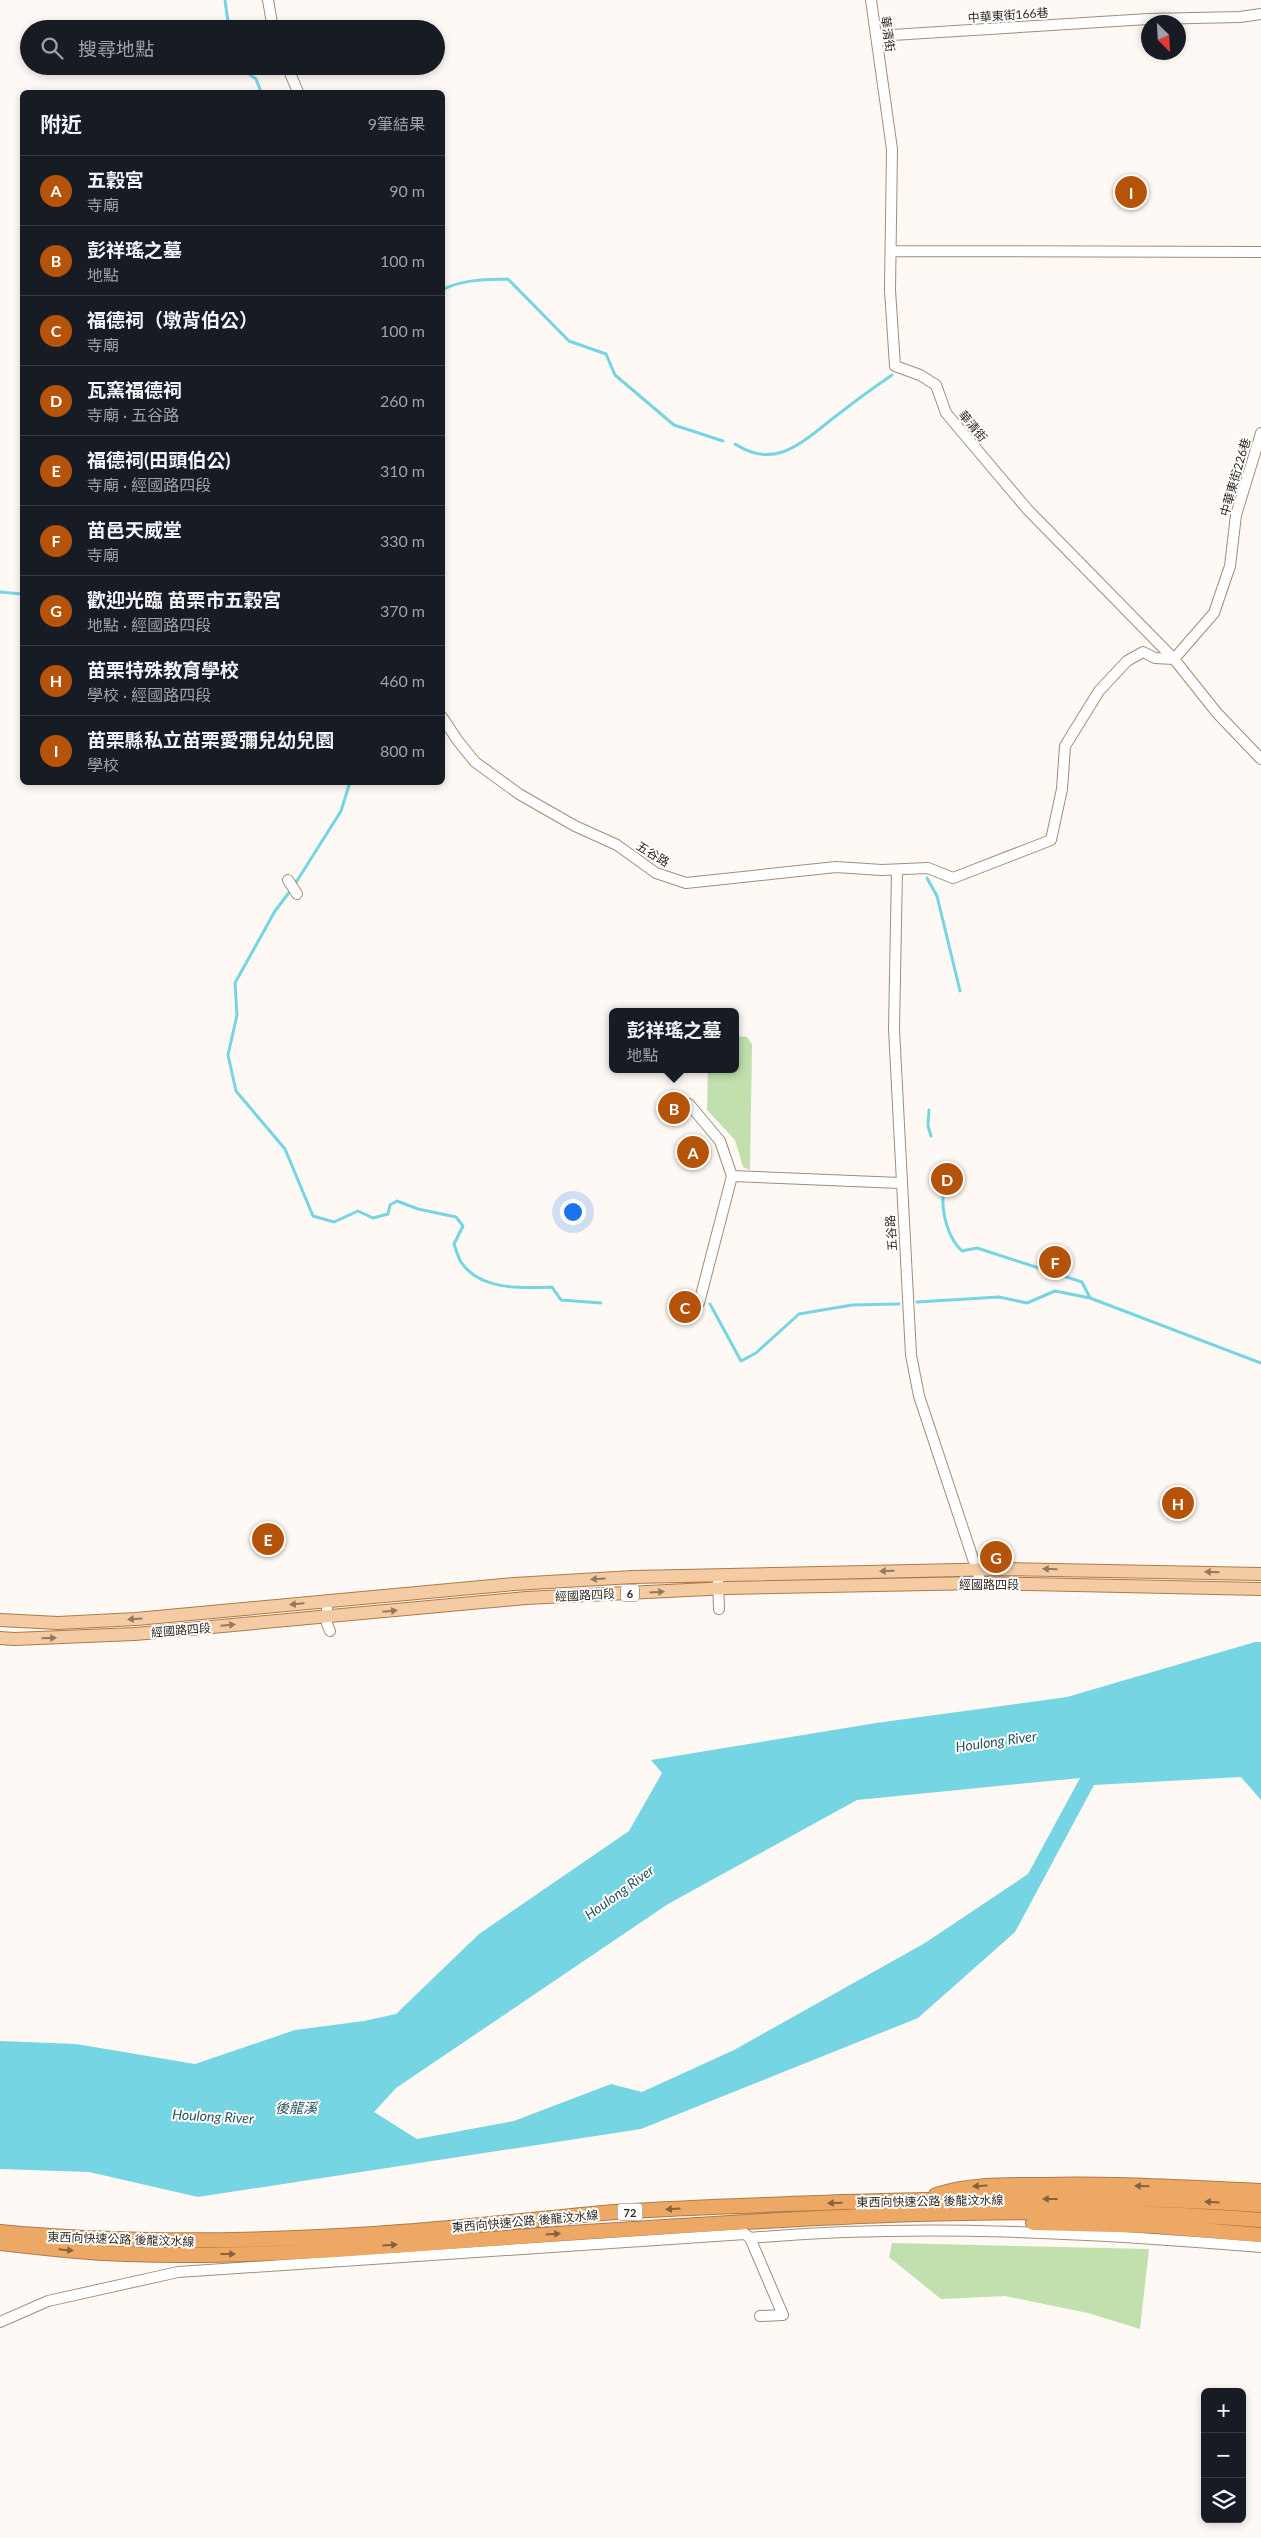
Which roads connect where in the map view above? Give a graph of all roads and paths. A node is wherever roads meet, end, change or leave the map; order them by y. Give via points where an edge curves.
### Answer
1 (268, 0) edge
2 (871, 0) edge
3 (1261, 14) edge
4 (271, 20) edge
5 (876, 36) junction
6 (291, 75) edge
7 (297, 90) edge
8 (891, 251) junction
9 (1261, 252) edge
10 (1261, 433) edge
11 (1174, 659) junction
12 (445, 722) edge
13 (1261, 759) edge
14 (897, 870) junction
15 (288, 880) dead end
16 (297, 894) dead end
17 (689, 1104) dead end
18 (732, 1176) junction
19 (900, 1183) junction
20 (698, 1303) dead end
21 (978, 1569) junction
22 (1261, 1574) edge
23 (717, 1575) junction
24 (981, 1584) junction
25 (719, 1589) junction
26 (1261, 1589) edge
27 (326, 1601) junction
28 (719, 1609) dead end
29 (327, 1616) junction
30 (0, 1620) edge
31 (330, 1631) dead end
32 (0, 1638) edge
33 (1261, 2192) edge
34 (923, 2200) junction
35 (1261, 2206) edge
36 (953, 2213) junction
37 (1261, 2220) edge
38 (0, 2232) edge
39 (1261, 2235) edge
40 (750, 2238) junction
41 (0, 2243) edge
42 (1261, 2247) edge
43 (760, 2316) dead end
44 (0, 2322) edge

1 - 4 street
2 - 5 street, 華清街
3 - 5 street, 中華東街166巷
5 - 8 street, 華清街 via 892,149
6 - 7 street
8 - 9 street
8 - 11 street, 華清街 via 895,366 936,385 946,413 1028,510
10 - 11 street, 中華東街226巷 via 1236,515 1230,566 1214,613
11 - 13 street, 華清街 via 1217,713
11 - 14 street, 五谷路 via 1155,658 1143,652 1127,661 1088,705 1065,746 1062,789 1051,840 953,878 928,868
12 - 14 street, 五谷路 via 475,762 519,794 575,826 617,845 656,873 686,883 836,867
14 - 19 street, 五谷路 via 894,1029
15 - 16 street
17 - 18 street via 720,1140
18 - 19 street
18 - 20 street
19 - 21 street, 五谷路 via 911,1355 919,1396
22 -> 21 main road, 經國路四段 / 6
21 -> 23 main road, 經國路四段 / 6
21 - 24 street, 五谷路
23 - 25 street
23 -> 27 main road, 經國路四段 / 6 via 523,1584
24 - 25 main road, 經國路四段 / 6
24 - 26 main road, 經國路四段 / 6
25 - 28 street
29 -> 25 main road, 經國路四段 / 6 via 526,1598
27 - 29 street
27 -> 30 main road, 經國路四段 / 6 via 119,1620 58,1623
29 - 31 street
32 -> 29 main road, 經國路四段 / 6 via 135,1634
33 -> 34 highway via 1087,2184 980,2186 957,2189
35 -> 34 highway, 東西向快速公路 後龍汶水線 / 72 via 1156,2199
34 -> 38 highway, 東西向快速公路 後龍汶水線 / 72 via 616,2212 376,2234 236,2241 88,2240
36 - 37 highway, 東西向快速公路 後龍汶水線 / 72
36 - 39 highway via 985,2221 1154,2226
41 -> 36 highway, 東西向快速公路 後龍汶水線 / 72 via 127,2254 238,2254 739,2221
40 - 42 street via 828,2231 974,2230
40 - 43 street via 783,2315
40 - 44 street via 744,2234 178,2272 48,2301

